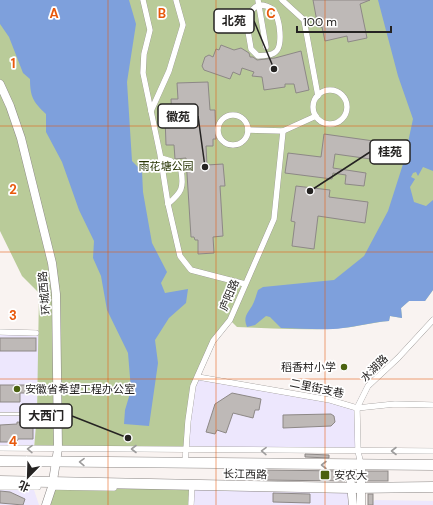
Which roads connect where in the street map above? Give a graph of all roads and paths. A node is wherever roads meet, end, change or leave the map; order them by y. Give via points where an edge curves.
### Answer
1 (143, 0) edge
2 (176, 0) edge
3 (282, 0) edge
4 (258, 3) edge
5 (266, 47) dead end
6 (0, 84) edge
7 (318, 96) junction
8 (151, 111) junction
9 (316, 116) junction
10 (248, 130) junction
11 (283, 131) junction
12 (161, 158) junction
13 (168, 204) junction
14 (245, 284) junction
15 (433, 320) edge
16 (0, 332) edge
17 (36, 333) dead end
18 (198, 377) junction
19 (433, 405) edge
20 (357, 408) junction
21 (0, 414) edge
22 (25, 414) dead end
23 (0, 448) edge
24 (58, 449) junction
25 (186, 449) junction
26 (358, 451) junction
27 (433, 451) edge
28 (0, 461) edge
29 (59, 462) junction
30 (185, 464) junction
31 (349, 465) junction
32 (361, 465) junction
33 (433, 465) edge
34 (0, 480) edge
35 (54, 484) junction
36 (0, 486) edge
37 (192, 487) junction
38 (433, 487) edge
39 (351, 489) junction
40 (362, 489) junction
41 (433, 492) edge
42 (46, 505) edge
43 (191, 505) edge
44 (353, 505) edge
45 (361, 505) edge

1 - 8 street via 150,30 142,73
2 - 8 street via 183,25 169,71
3 - 7 street via 304,20
4 - 4 street via 273,9 277,14 281,43 273,54 258,56 251,49 247,17
4 - 5 street
6 - 24 street, 环城西路 via 21,138 52,263 57,316
7 - 9 street via 314,105
7 - 9 street via 328,91 339,93 346,101 346,112 340,121 329,124
8 - 12 street
9 - 11 street
10 - 10 street via 245,139 237,145 227,144 218,132 223,119 232,115 241,117
10 - 11 street
11 - 14 street, 庐阳路 via 274,219
12 - 13 street
12 - 13 street via 171,161 181,170 183,184 179,195
13 - 14 street via 180,256 192,270
14 - 18 street, 庐阳路 via 230,320 213,341
15 - 20 street, 水湖路 via 368,386
16 - 17 street
18 - 20 street, 二里街支巷 via 330,400
18 - 25 street, 庐阳路 via 193,386
19 - 20 street, 二里街支巷 via 395,404
20 - 26 street, 水湖路
21 - 22 lane
24 -> 23 street
25 -> 24 street
24 - 29 street, 环城西路
26 -> 25 street
25 - 30 street, 庐阳路
27 -> 26 street
26 - 32 street, 水湖路
28 - 29 highway, 长江西路
30 -> 29 highway, 长江西路
29 - 35 street, 环城西路
31 -> 30 highway, 长江西路
31 - 32 highway, 长江西路
31 - 39 street
32 - 33 highway, 长江西路
32 - 40 street
34 - 35 highway, 长江西路
35 - 36 street
35 - 37 highway, 长江西路
35 - 42 street, 环城西路
37 - 39 highway, 长江西路
37 - 43 street
38 - 40 highway, 长江西路
39 - 40 highway, 长江西路
39 - 44 street
40 - 41 street
40 - 45 street

